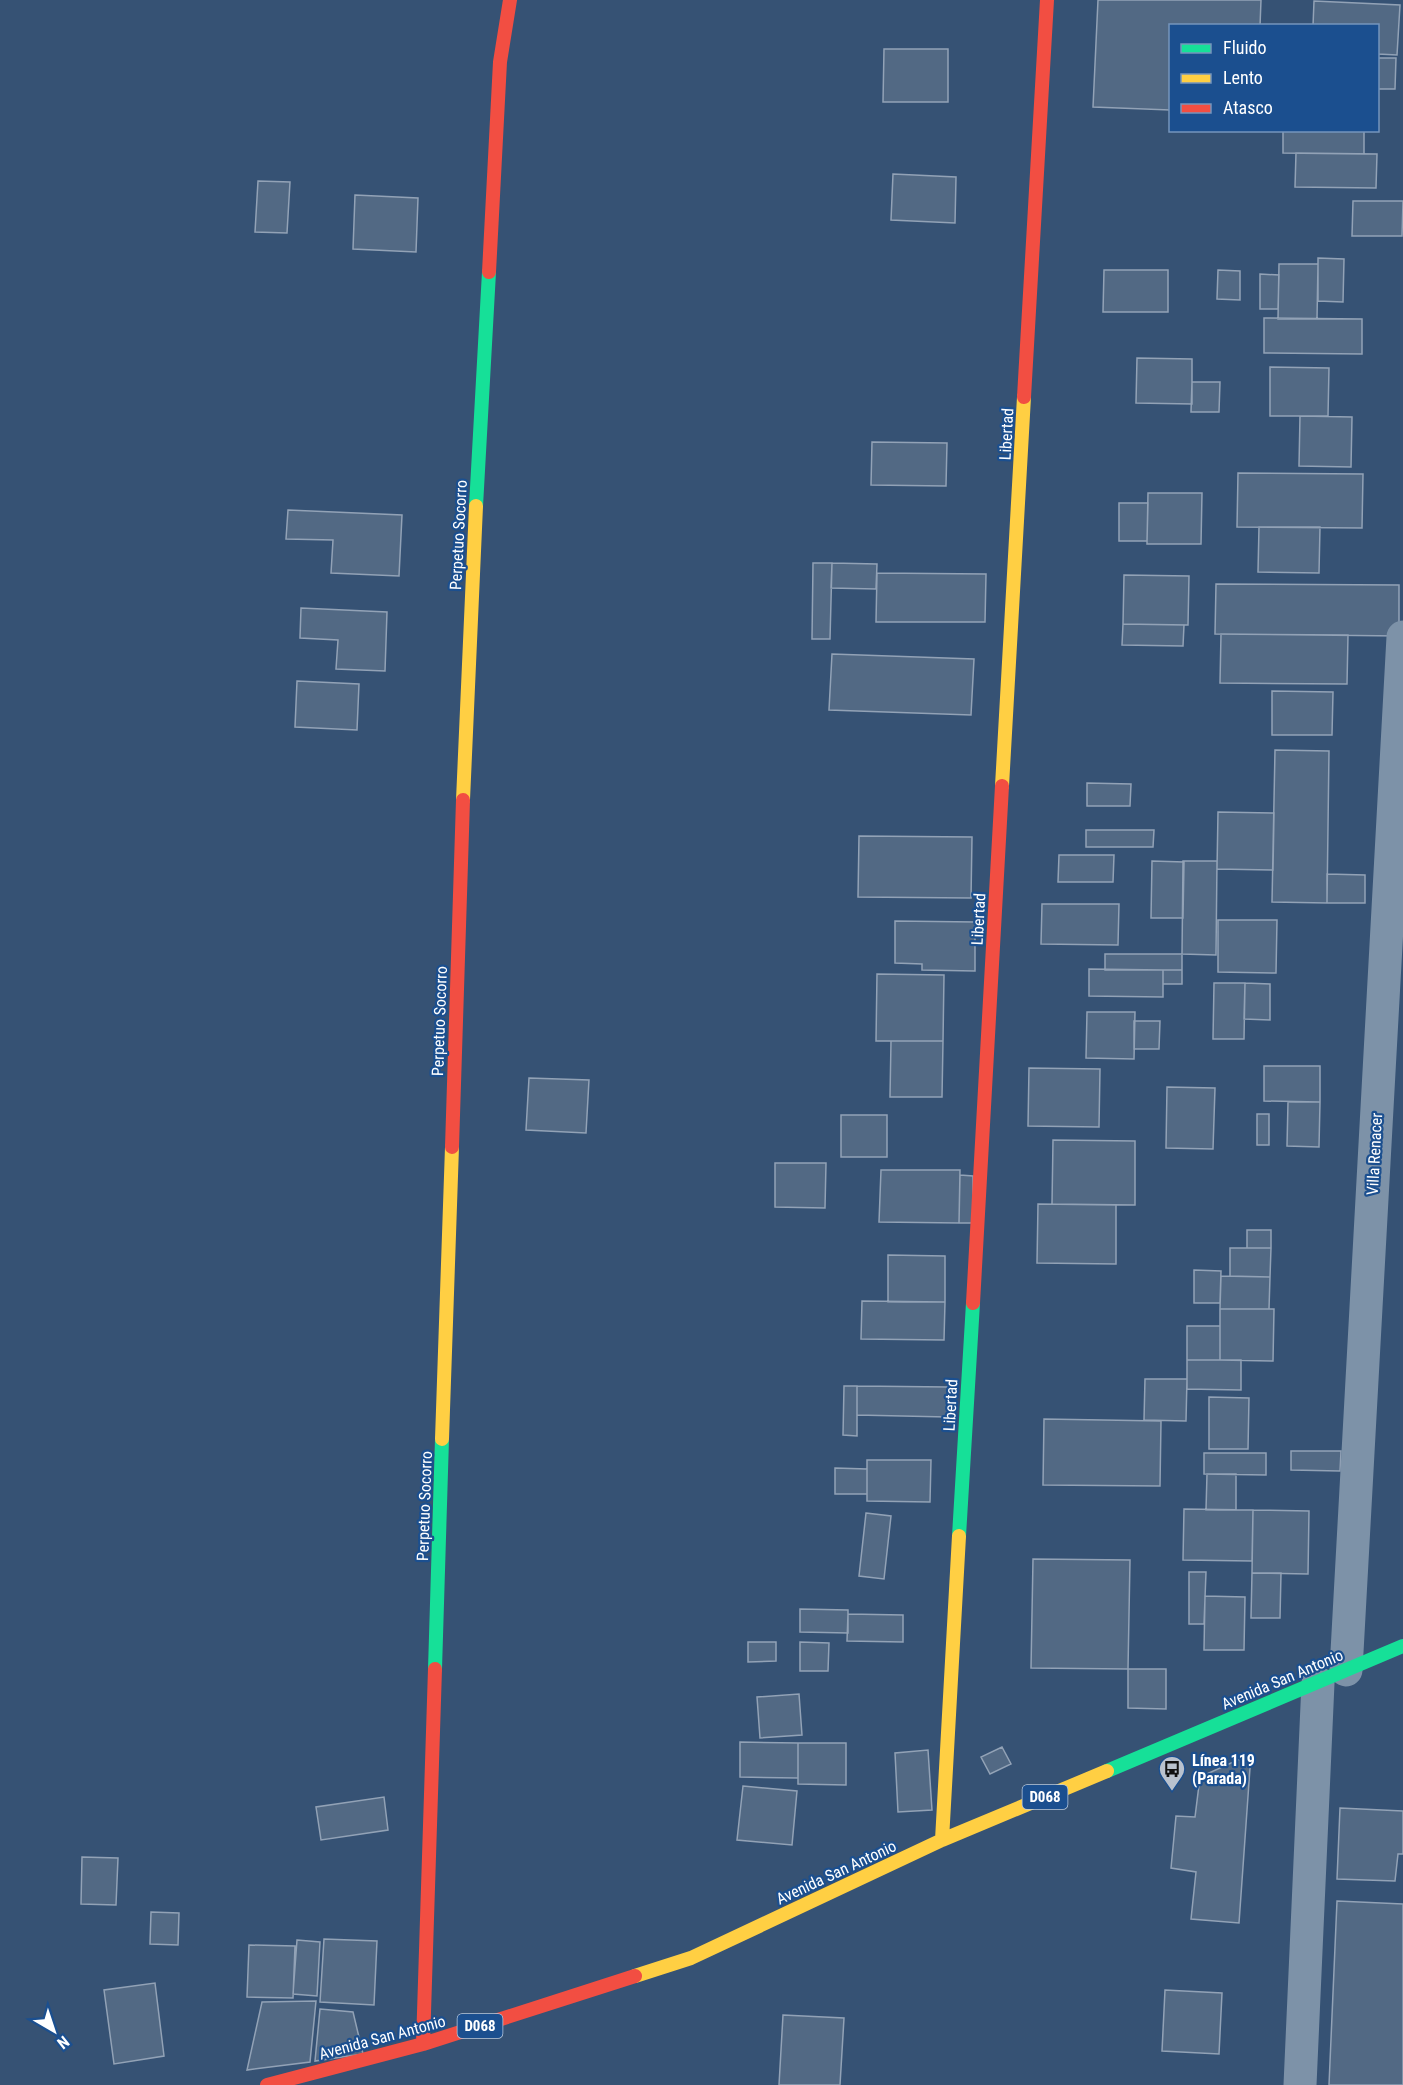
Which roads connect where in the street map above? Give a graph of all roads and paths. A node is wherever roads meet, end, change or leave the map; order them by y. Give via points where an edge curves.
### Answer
1 (510, 0) edge
2 (1047, 0) edge
3 (1403, 637) edge
4 (1403, 1646) edge
5 (1332, 1676) junction
6 (942, 1840) junction
7 (423, 2044) junction
8 (267, 2085) edge
9 (1300, 2085) edge

1 - 7 street, Perpetuo Socorro via 500,62 467,675
2 - 6 street, Libertad
3 - 5 street, Villa Renacer
4 - 5 street, Avenida San Antonio / D068
5 - 6 street, Avenida San Antonio / D068
5 - 9 street, Villa Renacer
6 - 7 street, Avenida San Antonio / D068 via 691,1958
7 - 8 street, Avenida San Antonio / D068

